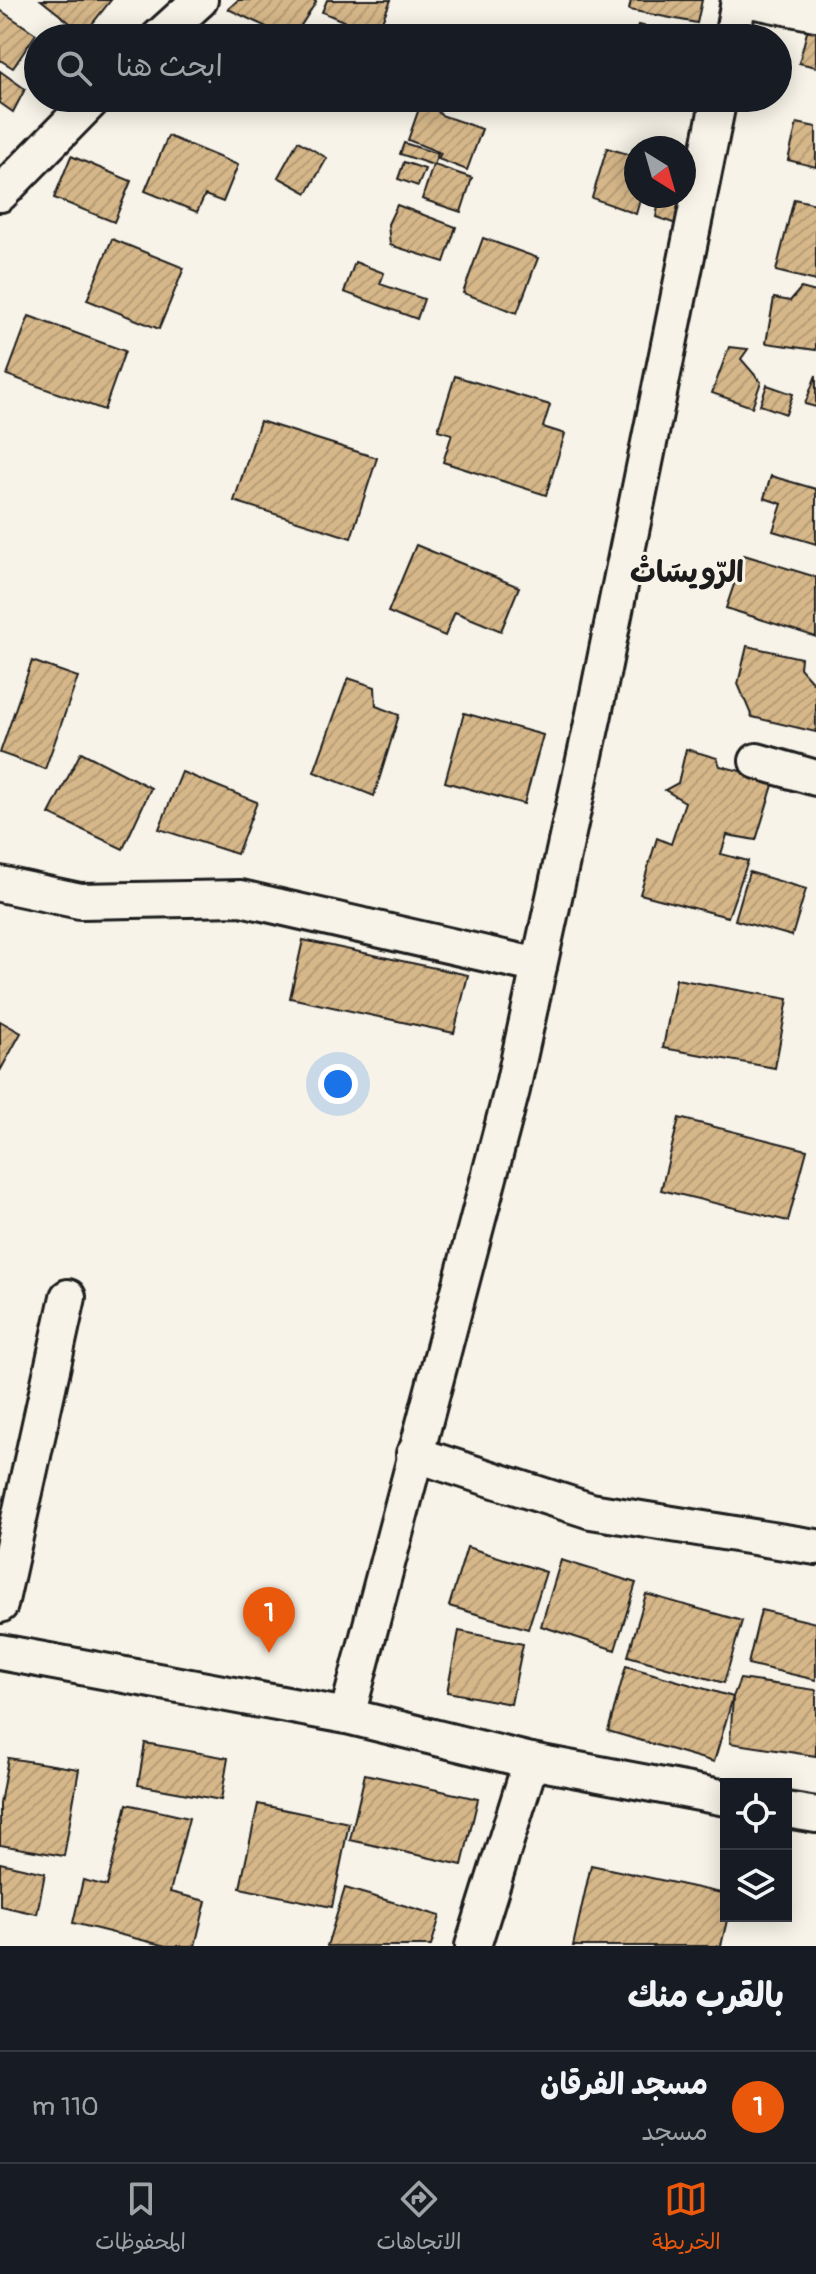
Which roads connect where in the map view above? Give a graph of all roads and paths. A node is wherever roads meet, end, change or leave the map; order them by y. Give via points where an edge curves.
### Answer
1 (200, 0) edge
2 (739, 0) edge
3 (750, 0) edge
4 (816, 13) edge
5 (173, 24) edge
6 (735, 24) edge
7 (80, 112) edge
8 (716, 112) edge
9 (0, 194) edge
10 (757, 761) dead end
11 (816, 778) edge
12 (0, 884) edge
13 (539, 966) junction
14 (68, 1297) dead end
15 (414, 1454) junction
16 (816, 1547) edge
17 (0, 1605) edge
18 (0, 1652) edge
19 (347, 1716) junction
20 (531, 1761) junction
21 (720, 1797) edge
22 (792, 1811) edge
23 (816, 1815) edge
24 (473, 1946) edge

1 - 5 street
2 - 6 street
3 - 4 street
7 - 9 street
8 - 13 street
10 - 11 street
12 - 13 street via 80,901 241,898
13 - 15 street via 512,1090
14 - 17 street
15 - 16 street via 591,1511
15 - 19 street
18 - 19 street
19 - 20 street
20 - 21 street
20 - 24 street
22 - 23 street

